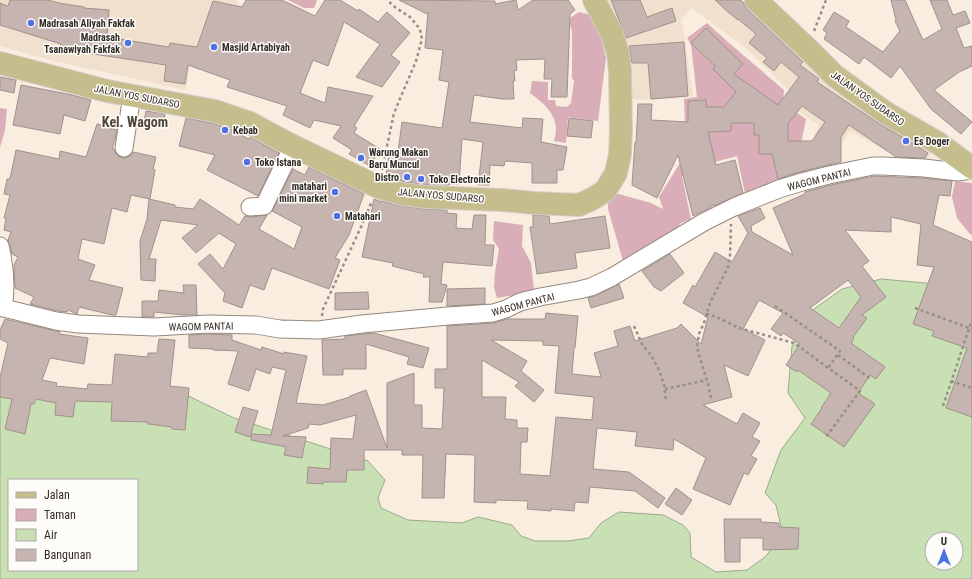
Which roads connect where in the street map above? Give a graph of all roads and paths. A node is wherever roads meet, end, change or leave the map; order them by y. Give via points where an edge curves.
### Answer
1 (388, 0) edge
2 (594, 0) edge
3 (756, 0) edge
4 (826, 0) edge
5 (808, 49) junction
6 (0, 63) edge
7 (132, 95) junction
8 (293, 146) junction
9 (124, 148) dead end
10 (972, 169) edge
11 (378, 187) junction
12 (250, 207) dead end
13 (729, 210) junction
14 (0, 246) edge
15 (775, 306) dead end
16 (2, 307) edge
17 (916, 308) dead end
18 (706, 314) junction
19 (972, 320) edge
20 (634, 326) dead end
21 (970, 329) edge
22 (319, 330) junction
23 (838, 354) junction
24 (828, 368) junction
25 (871, 379) dead end
26 (707, 380) junction
27 (951, 382) junction
28 (972, 388) edge
29 (665, 389) junction
30 (711, 398) dead end
31 (666, 401) dead end
32 (943, 406) dead end
33 (826, 437) dead end

1 - 11 path via 410,17 420,29 422,40 394,114
2 - 11 main road, JALAN YOS SUDARSO via 612,34 620,71 620,154 616,172 605,191 579,205 414,196
3 - 5 main road, JALAN YOS SUDARSO
4 - 5 path
5 - 10 main road, JALAN YOS SUDARSO via 835,76 880,109 938,143
6 - 7 main road, JALAN YOS SUDARSO via 107,91
7 - 8 main road, JALAN YOS SUDARSO via 216,111 250,123
7 - 9 street
8 - 11 main road, JALAN YOS SUDARSO
8 - 12 street via 264,206
10 - 13 street, WAGOM PANTAI via 958,172 873,166 779,189
11 - 22 path via 323,309
13 - 18 path via 731,222 728,267
13 - 22 street, WAGOM PANTAI via 591,287 520,302 494,313 432,317
14 - 16 street via 6,287
15 - 23 path via 840,351
16 - 22 street, WAGOM PANTAI via 78,324 154,327 256,325 280,329
17 - 21 path
18 - 24 path via 739,328 794,343
18 - 26 path via 697,347
19 - 21 path
20 - 29 path via 643,346 659,370
21 - 27 path
23 - 24 path
23 - 25 path
24 - 33 path via 860,391
26 - 29 path
26 - 30 path
27 - 28 path
27 - 32 path
29 - 31 path

